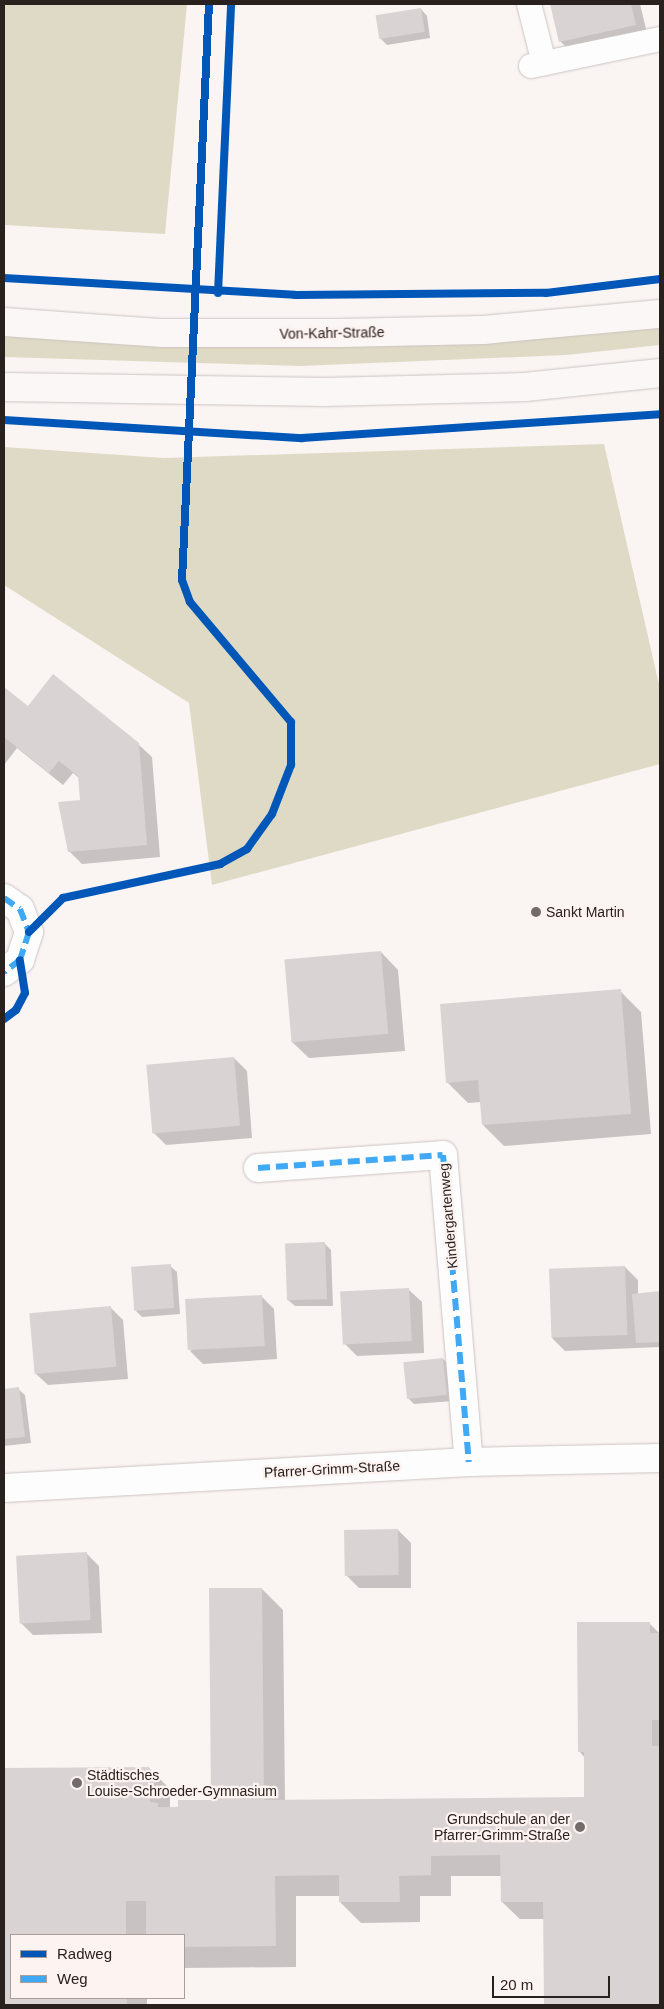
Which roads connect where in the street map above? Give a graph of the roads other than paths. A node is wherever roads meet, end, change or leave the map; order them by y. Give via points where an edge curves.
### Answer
1 (530, 4) edge
2 (660, 39) edge
3 (660, 314) edge
4 (4, 322) edge
5 (660, 373) edge
6 (4, 387) edge
7 (4, 898) edge
8 (4, 972) edge
9 (258, 1168) dead end
10 (660, 1458) edge
11 (469, 1462) junction
12 (4, 1488) edge

1 - 2 lane via 537,64
3 - 4 main road, Von-Kahr-Straße via 483,330 340,333 163,332
5 - 6 main road via 526,387 324,392
7 - 8 street via 20,909 29,932 20,960
9 - 11 street, Kindergartenweg via 443,1155
10 - 11 street, Pfarrer-Grimm-Straße
11 - 12 street, Pfarrer-Grimm-Straße

